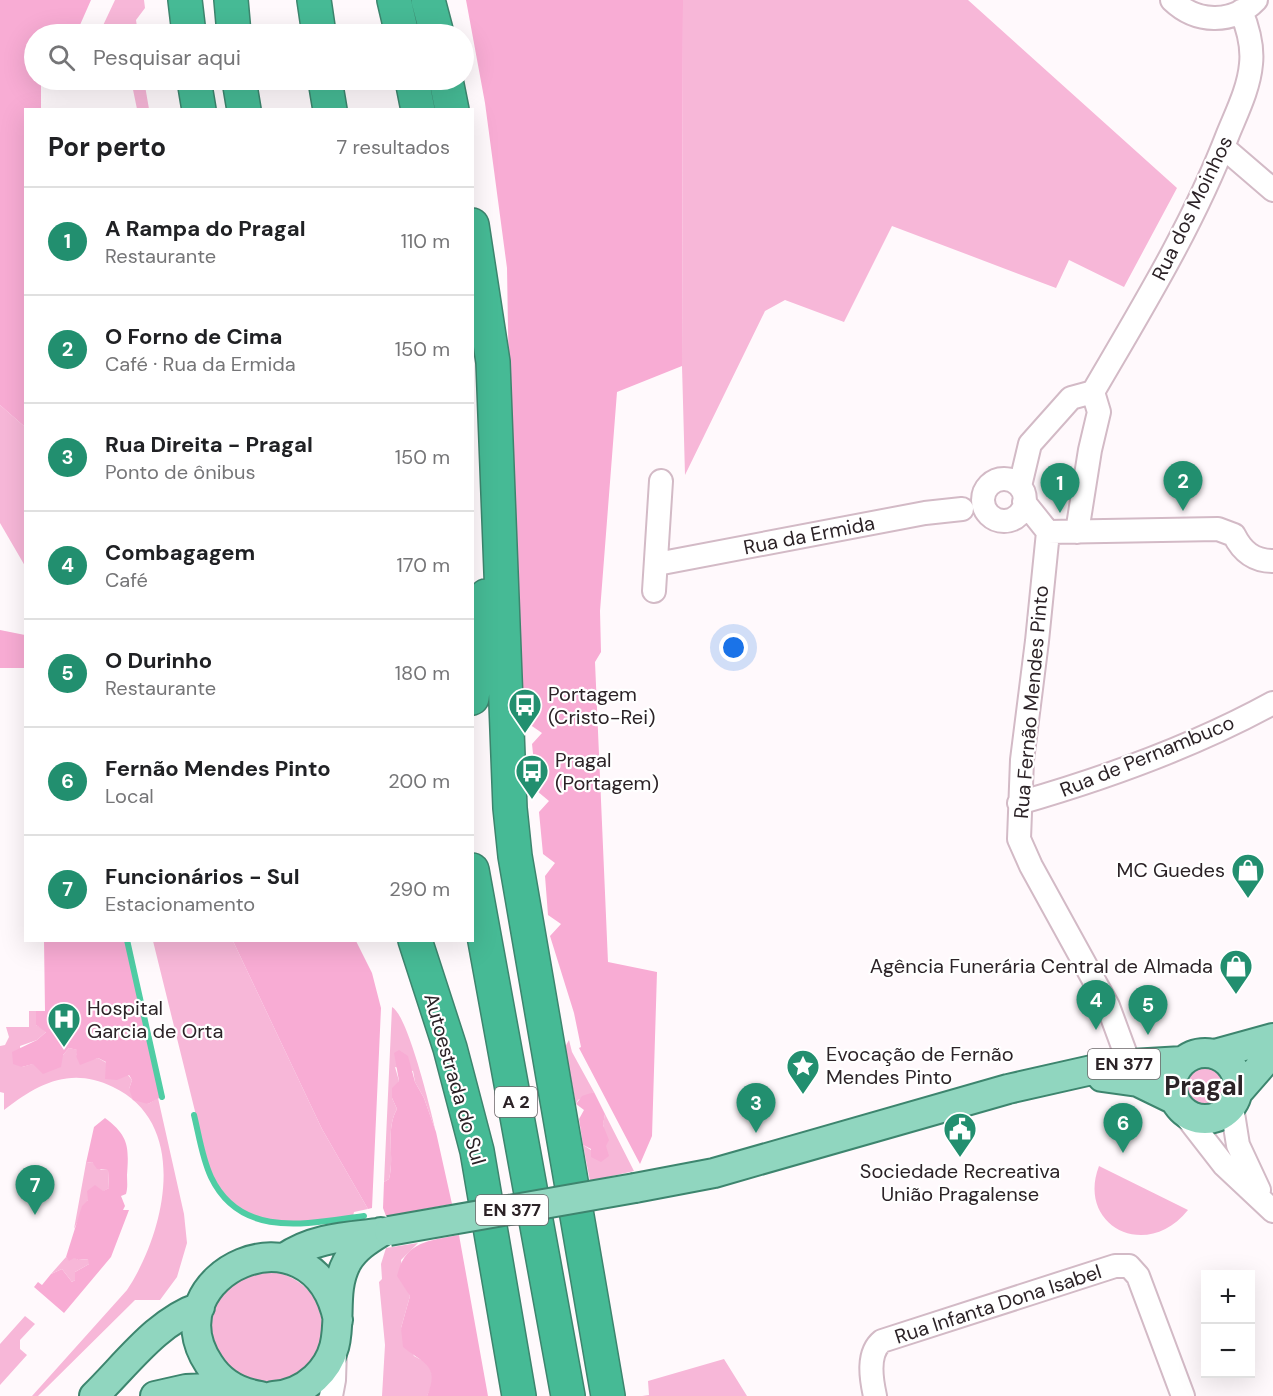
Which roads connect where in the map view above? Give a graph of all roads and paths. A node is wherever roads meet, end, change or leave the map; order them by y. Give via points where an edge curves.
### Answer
1 (185, 0) edge
2 (231, 0) edge
3 (314, 0) edge
4 (394, 0) edge
5 (428, 0) edge
6 (1172, 0) edge
7 (1248, 6) edge
8 (188, 24) edge
9 (233, 24) edge
10 (318, 24) edge
11 (400, 24) edge
12 (434, 24) edge
13 (196, 90) edge
14 (241, 90) edge
15 (327, 90) edge
16 (414, 90) edge
17 (448, 90) edge
18 (199, 108) edge
19 (244, 108) edge
20 (330, 108) edge
21 (418, 108) edge
22 (452, 108) edge
23 (1223, 147) junction
24 (1273, 190) edge
25 (474, 238) edge
26 (1093, 392) junction
27 (474, 417) edge
28 (661, 481) dead end
29 (985, 490) junction
30 (1022, 494) junction
31 (962, 509) junction
32 (990, 516) junction
33 (1048, 532) junction
34 (1077, 532) junction
35 (1273, 561) edge
36 (657, 564) junction
37 (654, 591) dead end
38 (474, 684) edge
39 (1273, 703) edge
40 (1019, 802) junction
41 (474, 880) edge
42 (474, 937) edge
43 (416, 942) edge
44 (496, 991) junction
45 (1273, 1038) edge
46 (1273, 1052) edge
47 (1215, 1054) junction
48 (1183, 1061) junction
49 (1129, 1063) junction
50 (1067, 1076) junction
51 (1235, 1099) junction
52 (1177, 1105) junction
53 (1269, 1207) edge
54 (385, 1232) junction
55 (284, 1258) junction
56 (200, 1307) junction
57 (338, 1320) junction
58 (335, 1349) junction
59 (243, 1392) edge
60 (874, 1393) edge
61 (94, 1396) edge
62 (155, 1396) edge
63 (273, 1396) edge
64 (331, 1396) edge
65 (519, 1396) edge
66 (568, 1396) edge
67 (608, 1396) edge
68 (1183, 1396) edge

1 - 8 highway
2 - 9 highway
3 - 10 highway
4 - 11 highway
5 - 12 highway
6 - 7 street via 1203,17 1224,17
7 - 23 street, Rua dos Moinhos via 1251,65 1245,92
13 - 18 highway
14 - 19 highway
15 - 20 highway
16 - 21 highway
17 - 22 highway
23 - 24 street
23 - 26 street, Rua dos Moinhos via 1194,213
25 - 67 highway via 493,362 515,856
26 - 30 street via 1071,398 1030,444
26 - 34 street via 1099,412
27 - 38 highway via 482,458 491,561
28 - 36 street
29 - 30 street via 1002,479
29 - 31 street
29 - 32 street via 983,503
30 - 32 street via 1018,515 1008,520
30 - 33 street
31 - 32 street
31 - 36 street, Rua da Ermida
33 - 34 street
33 - 40 street, Rua Fernão Mendes Pinto
34 - 35 street via 1218,529 1234,534 1240,547 1254,558
36 - 37 street
39 - 40 street, Rua de Pernambuco via 1138,764
40 - 49 street, Rua Fernão Mendes Pinto via 1019,839 1108,1006
41 - 44 highway, A 2
42 - 44 highway
43 - 65 highway, Autoestrada do Sul / A 2 via 450,1048 477,1151
44 - 66 highway, A 2
45 - 47 main road, EN 377
46 - 51 main road, EN 377
47 - 48 main road, EN 377 via 1193,1055
47 - 51 main road via 1234,1068
48 - 49 main road, EN 377
48 - 52 main road, EN 377 via 1174,1072 1171,1085
49 - 50 main road, EN 377
50 - 52 main road, EN 377 via 1138,1082
50 - 54 main road, EN 377, bridge via 940,1107 714,1173
51 - 52 main road, EN 377 via 1221,1116 1208,1120 1194,1118
51 - 53 street via 1238,1145
52 - 53 street via 1224,1165
54 - 55 main road via 313,1243
54 - 57 main road via 360,1247 347,1262 340,1284
55 - 56 main road via 256,1257 229,1268 209,1289
55 - 57 main road via 321,1281
56 - 59 main road via 198,1334 203,1353 213,1370
56 - 61 main road via 181,1313 166,1324
57 - 58 main road
58 - 63 main road via 309,1384
58 - 64 street
59 - 62 main road via 186,1389
60 - 68 street, Rua Infanta Dona Isabel via 872,1357 882,1341 1115,1266 1129,1266 1138,1276

